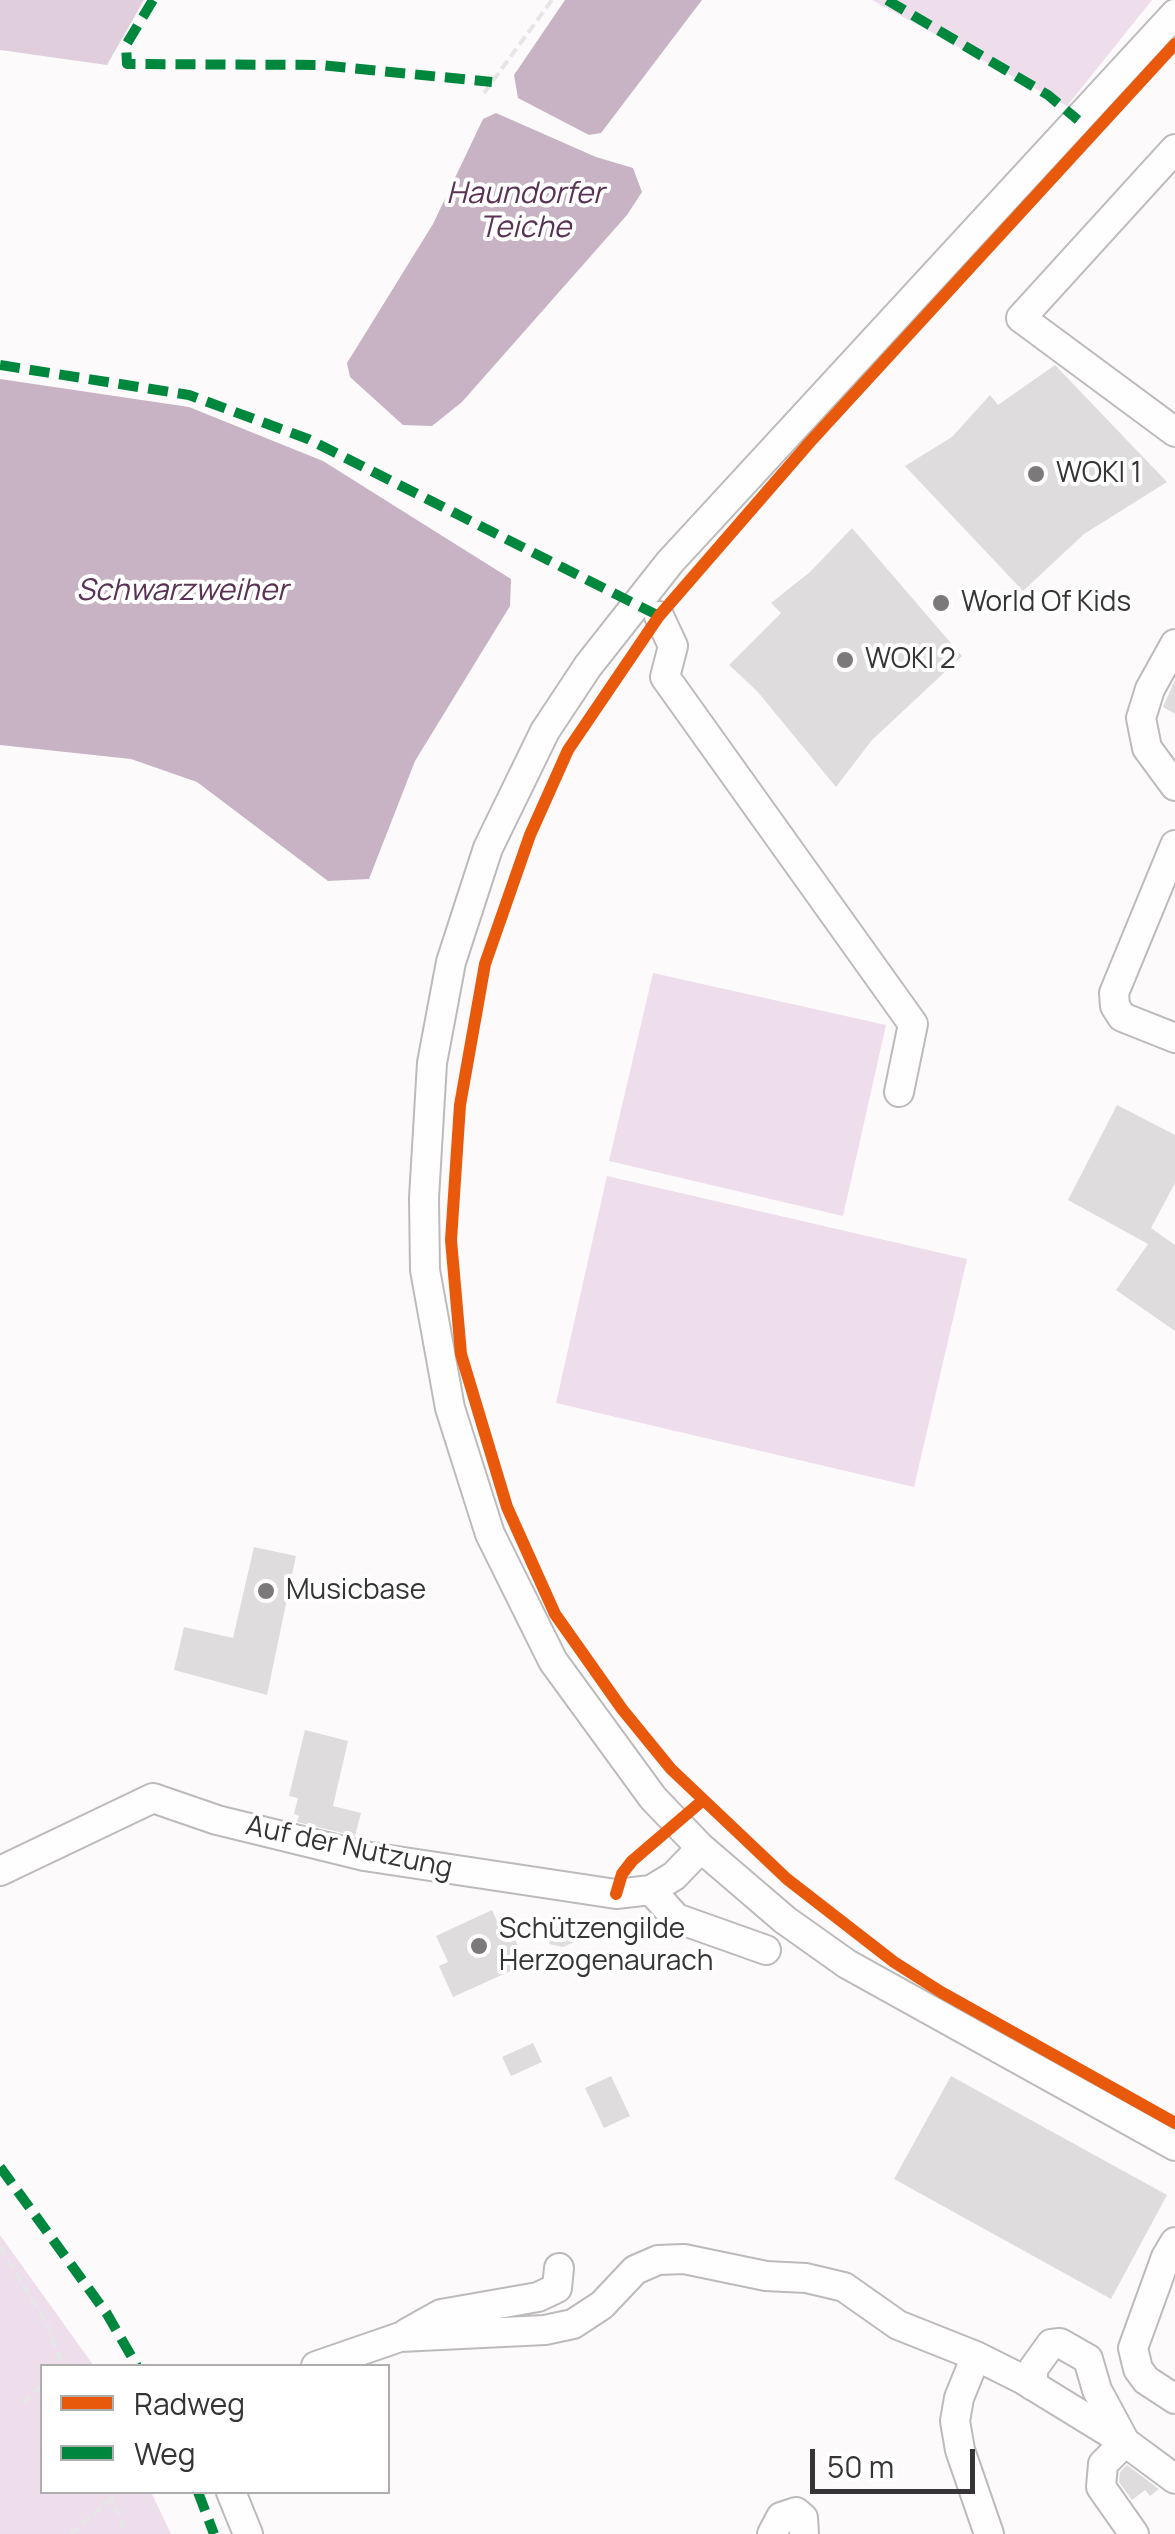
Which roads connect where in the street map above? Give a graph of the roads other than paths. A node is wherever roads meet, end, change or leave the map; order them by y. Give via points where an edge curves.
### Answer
1 (1175, 14) edge
2 (1169, 166) edge
3 (1175, 432) edge
4 (659, 616) dead end
5 (1175, 644) edge
6 (1175, 786) edge
7 (1175, 845) edge
8 (1175, 1038) edge
9 (899, 1092) dead end
10 (701, 1848) junction
11 (0, 1872) edge
12 (651, 1890) junction
13 (766, 1950) dead end
14 (1175, 2146) edge
15 (1175, 2242) edge
16 (559, 2268) dead end
17 (400, 2336) junction
18 (976, 2356) junction
19 (322, 2364) edge
20 (1033, 2386) junction
21 (1175, 2399) edge
22 (1124, 2442) junction
23 (1175, 2480) edge
24 (232, 2494) edge
25 (248, 2534) edge
26 (772, 2534) edge
27 (804, 2534) edge
28 (988, 2534) edge
29 (1134, 2534) edge

1 - 10 street via 634,605 545,731 488,848 451,962 432,1063 424,1198 425,1270 450,1408 490,1534 553,1661 652,1798
2 - 3 street via 1020,318
4 - 9 street via 673,646 665,677 913,1024
5 - 6 street via 1141,718 1147,748
7 - 8 street via 1114,993 1122,1017
10 - 12 street
10 - 14 street via 847,1964
11 - 12 street, Auf der Nutzung via 153,1798 364,1856 590,1891
12 - 13 street via 676,1918
15 - 21 street via 1134,2348 1146,2380
16 - 17 street via 557,2288 538,2297 441,2314
17 - 18 street via 573,2324 635,2270 684,2259 844,2286 898,2325
17 - 19 street
18 - 20 street
18 - 28 street via 955,2421
20 - 22 street
20 - 22 street via 1032,2370 1051,2344 1088,2359
22 - 23 street
22 - 29 street via 1103,2464 1101,2487
24 - 25 street
26 - 27 street via 781,2517 796,2512

